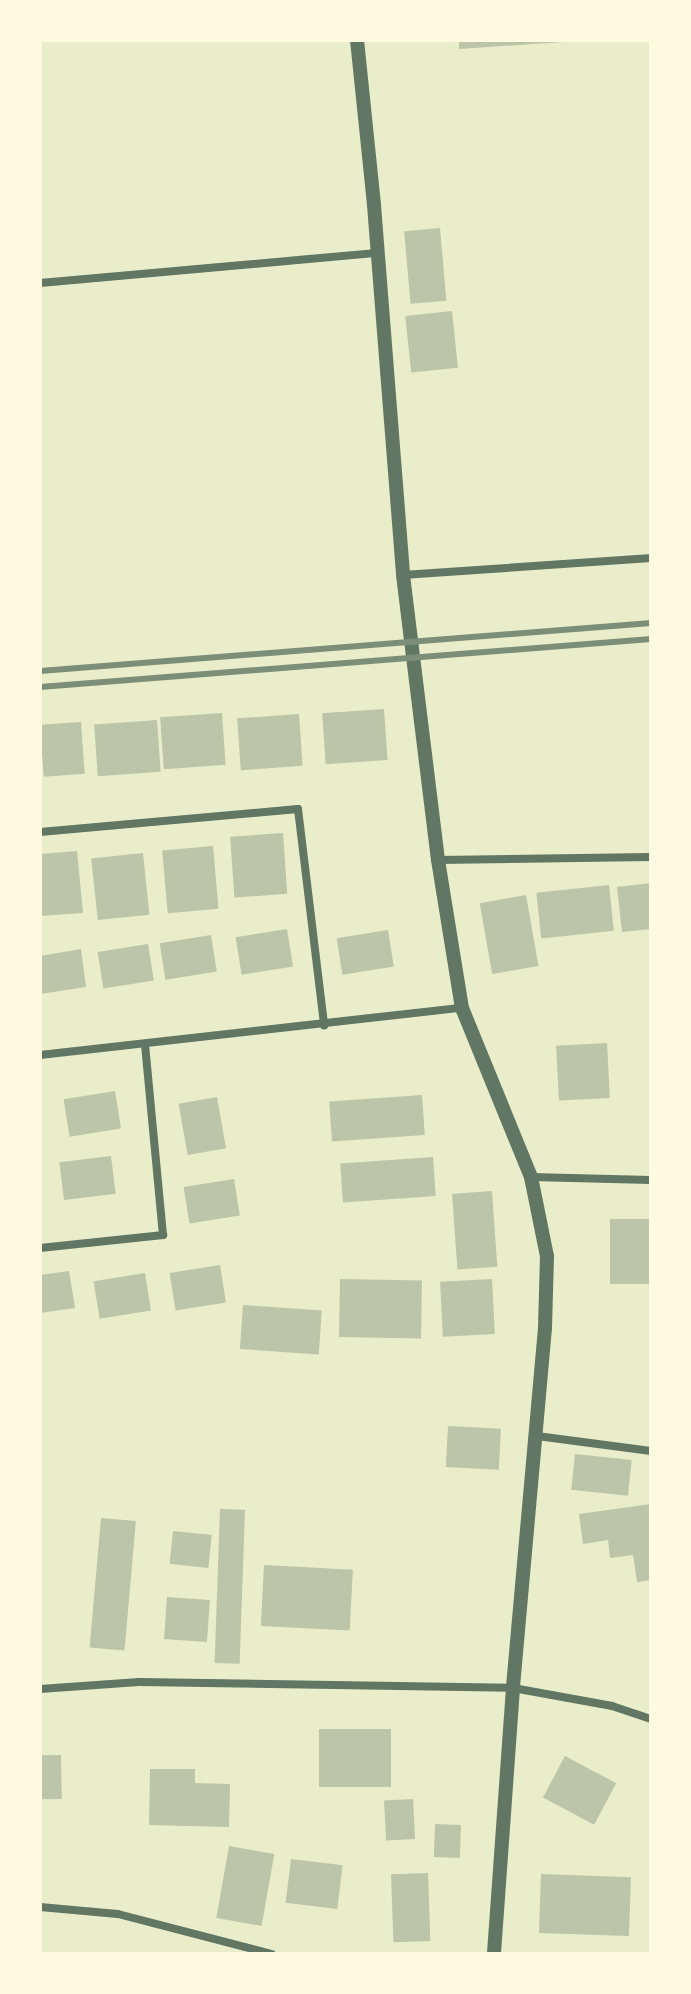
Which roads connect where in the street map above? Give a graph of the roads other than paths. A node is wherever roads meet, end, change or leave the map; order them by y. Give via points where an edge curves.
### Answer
1 (357, 40) edge
2 (375, 253) junction
3 (40, 283) edge
4 (651, 558) edge
5 (403, 575) junction
6 (40, 832) edge
7 (651, 857) edge
8 (438, 860) junction
9 (462, 1008) junction
10 (324, 1025) junction
11 (145, 1044) junction
12 (40, 1055) edge
13 (531, 1177) junction
14 (651, 1180) edge
15 (40, 1248) edge
16 (537, 1436) junction
17 (651, 1451) edge
18 (513, 1688) junction
19 (40, 1689) edge
20 (651, 1719) edge
21 (40, 1907) edge
22 (272, 1954) edge
23 (494, 1954) edge

1 - 2 street
2 - 3 street
2 - 5 street
4 - 5 street
5 - 8 street
6 - 10 street via 298,809
7 - 8 street
8 - 9 street
9 - 10 street
9 - 13 street
10 - 11 street
11 - 12 street
11 - 15 street via 163,1235
13 - 14 street
13 - 16 street via 547,1256
16 - 17 street
16 - 18 street
18 - 19 street via 139,1682
18 - 20 street via 612,1706
18 - 23 street
21 - 22 street via 118,1914

